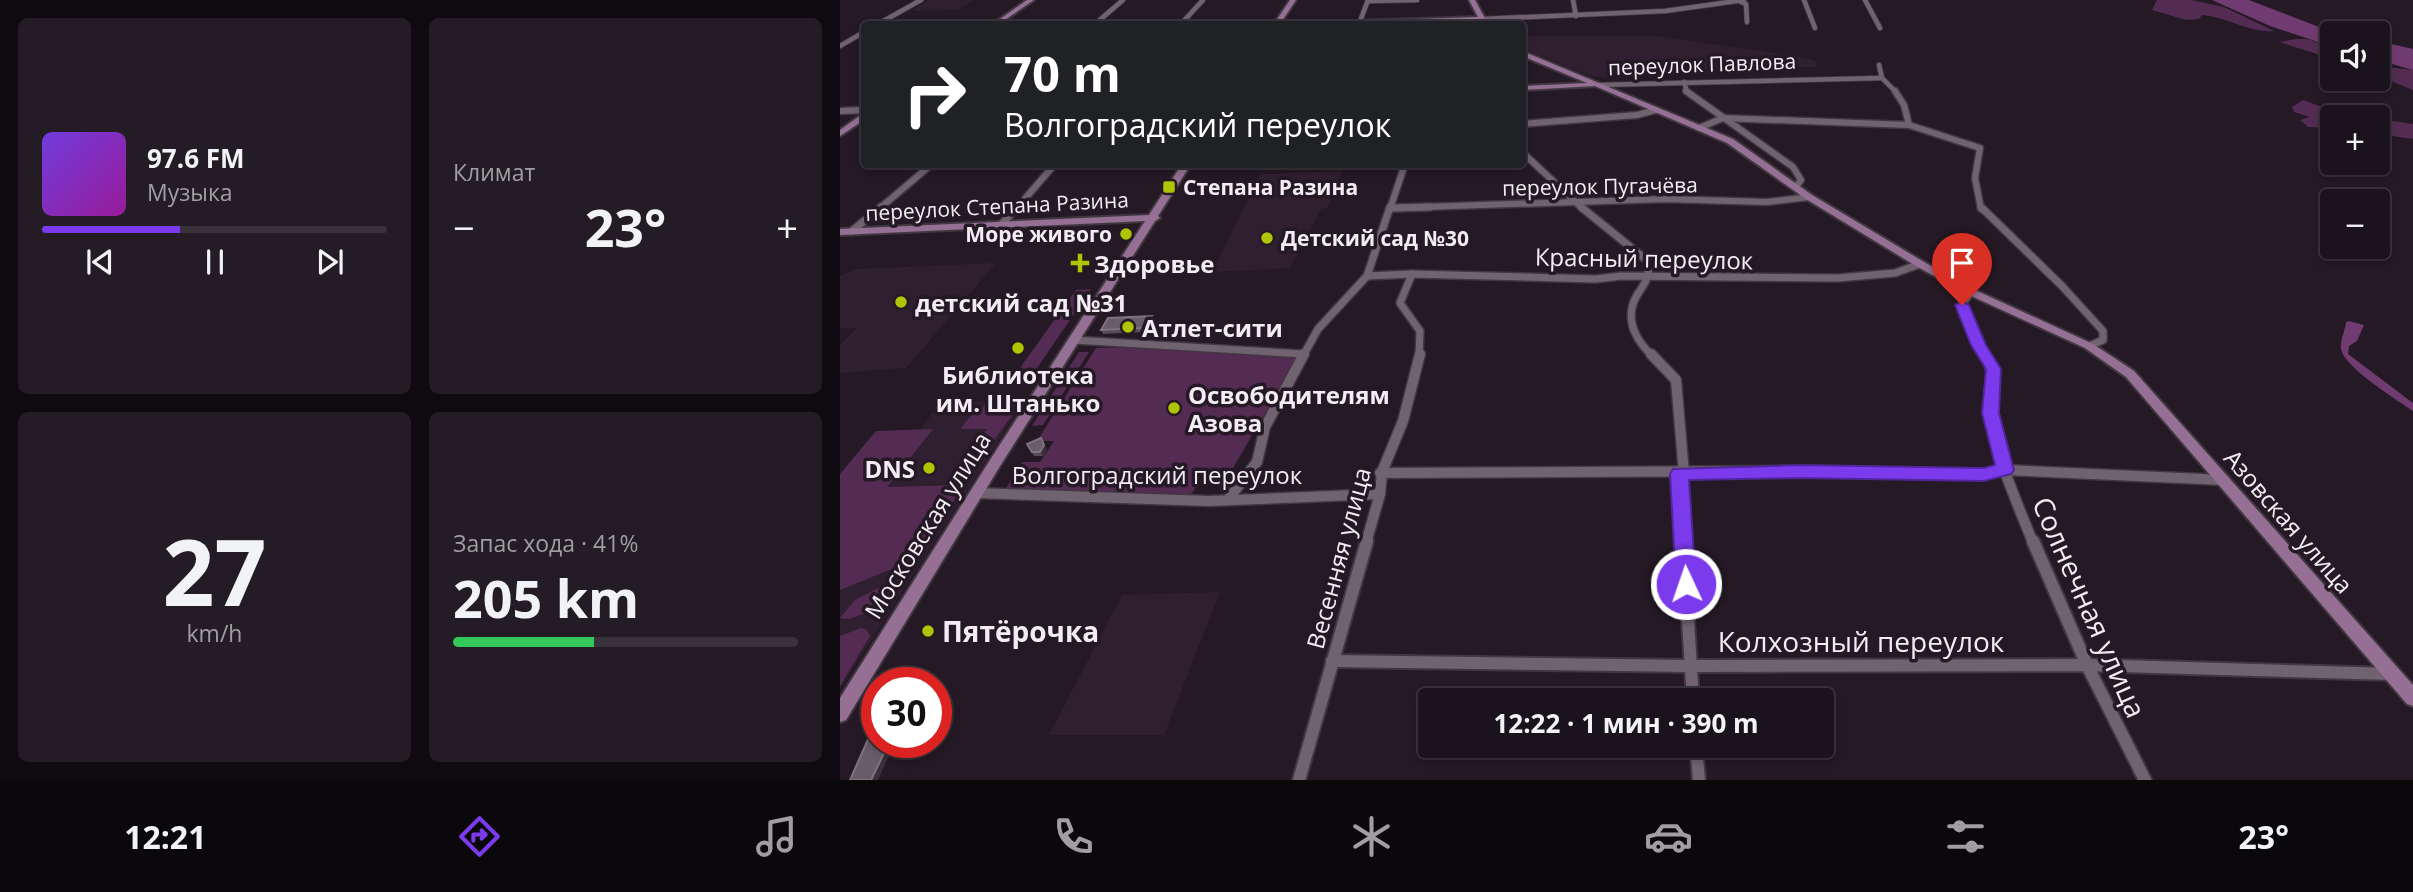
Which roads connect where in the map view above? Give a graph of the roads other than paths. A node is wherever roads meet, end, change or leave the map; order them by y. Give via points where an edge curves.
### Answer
1 (921, 0) edge
2 (1031, 0) edge
3 (1123, 0) edge
4 (1203, 0) edge
5 (1293, 0) edge
6 (1418, 0) edge
7 (1472, 0) edge
8 (1573, 0) edge
9 (1742, 0) edge
10 (1804, 0) edge
11 (1865, 0) edge
12 (1368, 1) edge
13 (1576, 16) junction
14 (883, 21) edge
15 (1000, 21) edge
16 (1099, 21) edge
17 (1184, 21) edge
18 (1279, 21) edge
19 (1360, 21) edge
20 (1483, 21) edge
21 (1499, 21) edge
22 (1748, 22) dead end
23 (1815, 28) dead end
24 (1880, 29) dead end
25 (861, 34) edge
26 (850, 40) junction
27 (861, 40) edge
28 (840, 43) edge
29 (1526, 56) edge
30 (1879, 65) dead end
31 (1882, 78) junction
32 (1587, 80) junction
33 (1684, 82) junction
34 (1526, 85) edge
35 (1526, 85) edge
36 (1598, 85) junction
37 (861, 110) edge
38 (1656, 110) junction
39 (840, 111) edge
40 (1723, 118) junction
41 (861, 119) edge
42 (1526, 124) edge
43 (1909, 125) junction
44 (1699, 128) junction
45 (840, 134) edge
46 (1526, 156) edge
47 (927, 168) edge
48 (1051, 168) edge
49 (1185, 168) edge
50 (1404, 168) edge
51 (1796, 187) junction
52 (1809, 197) junction
53 (1577, 203) junction
54 (1392, 208) junction
55 (1155, 218) junction
56 (1001, 225) junction
57 (852, 231) junction
58 (840, 232) edge
59 (1920, 264) junction
60 (1412, 274) junction
61 (1367, 276) junction
62 (1649, 278) junction
63 (1971, 292) junction
64 (1074, 340) junction
65 (2089, 346) junction
66 (1303, 354) junction
67 (2005, 470) junction
68 (1380, 473) junction
69 (1682, 474) junction
70 (2226, 481) junction
71 (976, 493) junction
72 (1380, 494) junction
73 (1229, 498) junction
74 (1332, 661) junction
75 (2087, 665) junction
76 (1690, 666) junction
77 (2391, 674) junction
78 (1692, 688) edge
79 (2413, 698) edge
80 (843, 708) edge
81 (840, 721) edge
82 (1697, 758) edge
83 (1299, 780) edge
84 (1699, 780) edge
85 (2145, 780) edge

1 - 14 street
2 - 15 street
3 - 16 street
4 - 17 street
5 - 18 street
6 - 12 street
7 - 20 street
8 - 13 street
9 - 13 street via 1665,11
9 - 22 street
10 - 23 street
11 - 24 street
12 - 19 street
13 - 21 street
25 - 26 street
26 - 27 street
26 - 28 street
29 - 32 street, Азовская улица
30 - 31 street
31 - 33 street, переулок Павлова
31 - 43 street via 1903,104
32 - 34 street, переулок Павлова
32 - 36 street, Азовская улица
33 - 36 street, переулок Павлова
33 - 40 street via 1686,92
35 - 36 street, переулок Павлова
36 - 38 street, Азовская улица
37 - 39 street
38 - 42 street
38 - 44 street, Азовская улица
40 - 43 street
40 - 44 street
40 - 51 street via 1793,167 1801,180
41 - 45 street
43 - 65 street via 1980,148 1975,178 1981,209 2103,331 2103,340
44 - 51 street, Азовская улица via 1730,141
46 - 53 street
47 - 57 street
48 - 56 street
49 - 55 street, Московская улица
50 - 54 street
51 - 52 street, Азовская улица
52 - 53 street, переулок Пугачёва via 1767,202
52 - 59 street, Азовская улица
53 - 54 street, переулок Пугачёва
53 - 62 street via 1648,262
54 - 61 street
55 - 56 street, переулок Степана Разина
55 - 64 street, Московская улица
56 - 57 street, переулок Степана Разина
57 - 58 street, переулок Степана Разина
59 - 62 street, Красный переулок via 1895,273 1838,278
59 - 63 street, Азовская улица
60 - 61 street, Красный переулок
60 - 62 street, Красный переулок
60 - 68 street, Весенняя улица via 1400,303 1422,337 1396,441
61 - 66 street via 1318,329
62 - 69 street via 1632,307 1632,321 1639,344 1676,380
63 - 65 street, Азовская улица
63 - 67 street, Солнечная улица via 1962,305 1993,369 1990,413
64 - 66 street
64 - 71 street, Московская улица
65 - 70 street, Азовская улица via 2130,374
66 - 73 street via 1265,428 1257,462
67 - 69 street via 1984,474
67 - 70 street
67 - 75 street, Солнечная улица
68 - 69 street
68 - 72 street, Весенняя улица
69 - 76 street
70 - 77 street, Азовская улица
71 - 73 street, Волгоградский переулок
71 - 80 street, Московская улица
72 - 73 street, Волгоградский переулок
72 - 74 street, Весенняя улица
74 - 76 street, Колхозный переулок
74 - 83 street, Весенняя улица
75 - 76 street, Колхозный переулок
75 - 77 street, Колхозный переулок
75 - 85 street, Солнечная улица
76 - 78 street
77 - 79 street, Азовская улица
80 - 81 street, Московская улица
82 - 84 street

